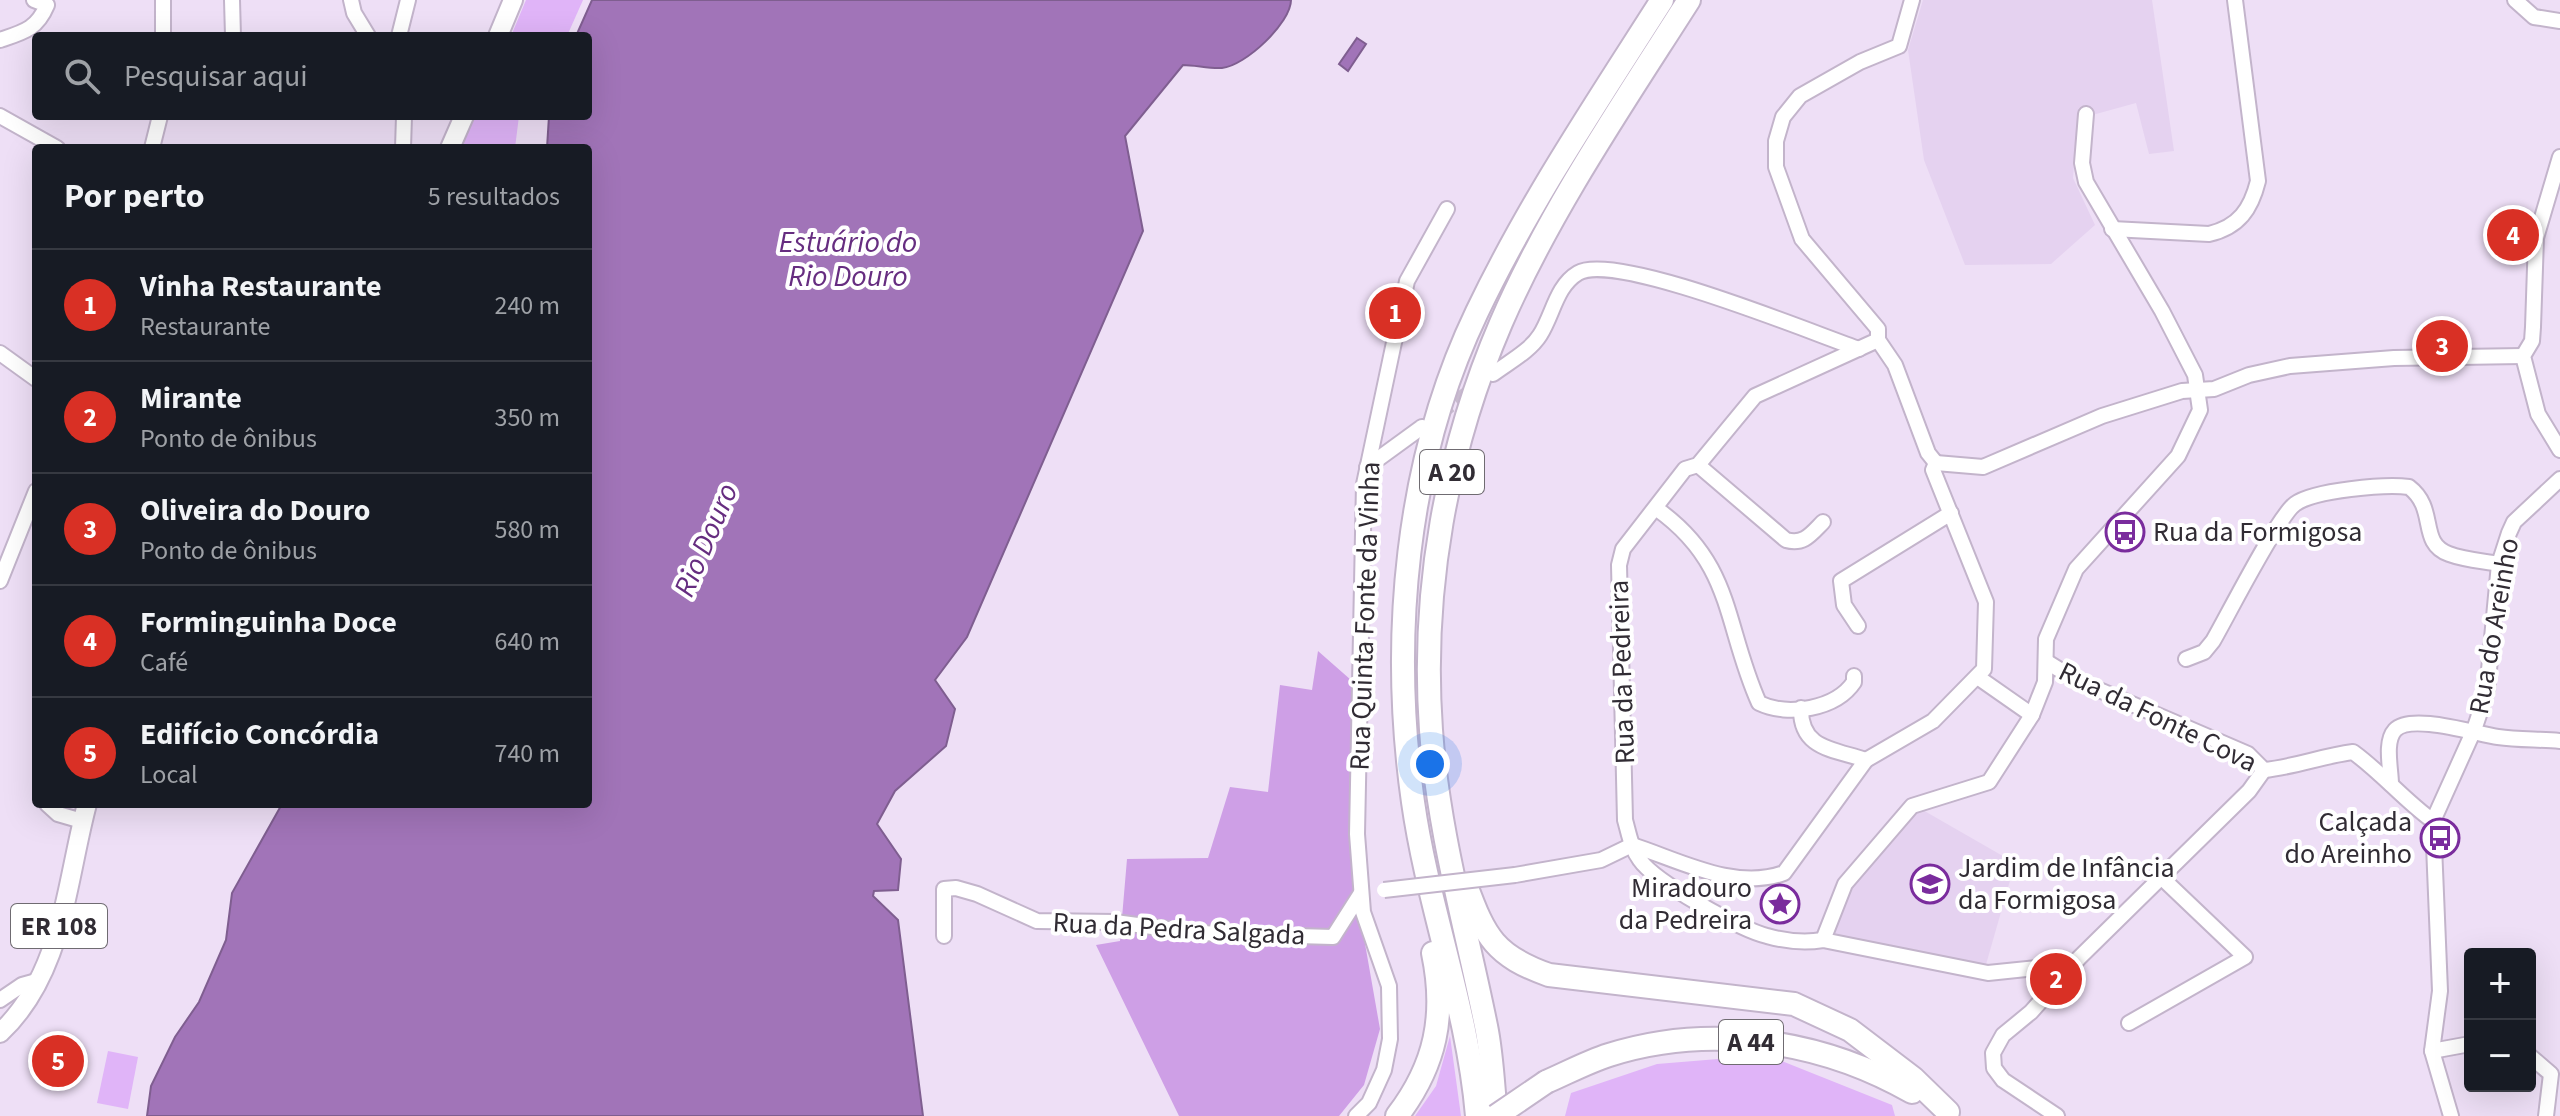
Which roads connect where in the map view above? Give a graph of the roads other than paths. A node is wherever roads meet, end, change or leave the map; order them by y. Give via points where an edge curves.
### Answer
1 (34, 0) edge
2 (163, 0) edge
3 (232, 0) edge
4 (351, 0) edge
5 (408, 0) edge
6 (513, 0) edge
7 (1662, 0) edge
8 (1689, 0) edge
9 (1912, 0) edge
10 (2235, 0) edge
11 (2515, 0) edge
12 (2560, 21) edge
13 (163, 32) edge
14 (233, 32) edge
15 (366, 32) edge
16 (400, 32) edge
17 (500, 32) edge
18 (0, 40) edge
19 (2086, 114) dead end
20 (0, 116) edge
21 (159, 120) edge
22 (404, 120) edge
23 (462, 120) edge
24 (50, 144) edge
25 (153, 144) edge
26 (403, 144) edge
27 (452, 144) edge
28 (2560, 157) edge
29 (1447, 209) dead end
30 (2112, 229) junction
31 (1878, 340) junction
32 (1859, 349) junction
33 (0, 353) edge
34 (2523, 356) junction
35 (1493, 374) tunnel mouth
36 (32, 376) edge
37 (2199, 393) junction
38 (1422, 427) dead end
39 (2560, 450) edge
40 (1936, 463) junction
41 (1698, 465) junction
42 (1367, 467) junction
43 (2560, 479) edge
44 (32, 501) edge
45 (1657, 509) junction
46 (1951, 513) junction
47 (1823, 522) dead end
48 (2499, 564) junction
49 (0, 581) edge
50 (1858, 626) dead end
51 (2186, 659) dead end
52 (2047, 662) junction
53 (1854, 676) dead end
54 (1979, 678) junction
55 (1801, 708) junction
56 (2032, 715) junction
57 (2474, 730) junction
58 (2560, 741) edge
59 (1866, 760) junction
60 (2264, 770) junction
61 (2391, 784) junction
62 (1438, 800) junction
63 (1413, 806) junction
64 (51, 808) edge
65 (84, 812) edge
66 (2433, 821) junction
67 (1632, 845) junction
68 (2161, 877) junction
69 (1361, 893) junction
70 (944, 936) dead end
71 (1823, 940) junction
72 (2074, 964) junction
73 (40, 980) junction
74 (0, 1000) edge
75 (2129, 1023) dead end
76 (0, 1033) edge
77 (2464, 1045) edge
78 (2432, 1051) junction
79 (2536, 1061) edge
80 (1952, 1114) edge
81 (1356, 1116) edge
82 (1397, 1116) edge
83 (1477, 1116) edge
84 (1496, 1116) edge
85 (2057, 1116) edge
86 (2451, 1116) edge
87 (2546, 1116) edge

1 - 18 street via 47,5 40,23
2 - 13 street
3 - 14 street
4 - 15 street
5 - 16 street
6 - 17 main road
7 - 63 highway, A 20 via 1534,204 1476,312 1438,417 1415,514 1402,628 1404,730
8 - 62 highway, A 20 via 1532,260 1501,323 1462,427 1441,519 1430,629 1430,728
9 - 31 street via 1899,46 1800,96 1783,117 1776,141 1776,167 1802,239 1878,329
10 - 30 street via 2258,181 2252,205 2224,231 2209,234
11 - 12 street via 2534,17
19 - 30 street via 2086,182
20 - 24 street
21 - 25 street
22 - 26 street
23 - 27 main road
28 - 34 street via 2540,215 2532,341
29 - 42 street, Rua Quinta Fonte da Vinha via 1407,281
30 - 37 street via 2162,311
31 - 32 street, Rua da Pedreira
31 - 40 street via 1895,365
32 - 35 street via 1708,294 1601,268 1580,272 1569,281 1540,337
32 - 41 street, Rua da Pedreira via 1755,396
33 - 36 street
34 - 37 street via 2290,366
34 - 39 street via 2538,414
37 - 40 street via 2182,391 2102,416 1983,467
37 - 52 street via 2200,410 2178,456 2076,569 2046,639
38 - 42 street
40 - 46 street via 1933,470
41 - 45 street, Rua da Pedreira via 1685,469
41 - 47 street via 1786,540 1805,540
42 - 69 street, Rua Quinta Fonte da Vinha via 1357,834
43 - 48 street, Rua do Areinho via 2514,522
44 - 49 street
45 - 55 street via 1682,527 1714,568 1759,703
45 - 67 street, Rua da Pedreira via 1623,549 1619,565 1625,820
46 - 50 street via 1841,581 1844,605
46 - 54 street via 1986,602 1987,656
48 - 51 street via 2439,549 2430,539 2426,505 2409,487 2309,498 2287,511 2213,641 2204,652
48 - 57 street, Rua do Areinho via 2487,691
52 - 56 street
52 - 60 street, Rua da Fonte Cova via 2076,680 2248,754
53 - 55 street via 1846,694 1834,703
54 - 56 street
54 - 59 street via 1933,721
55 - 59 street via 1800,724 1811,740
56 - 71 street via 1989,782 1912,806 1845,884
57 - 58 street via 2496,737
57 - 61 street via 2404,724 2394,730
57 - 66 street, Rua do Areinho
59 - 67 street via 1784,873 1728,877
60 - 61 street, Rua da Fonte Cova via 2353,752
60 - 68 street
61 - 66 street, Rua da Fonte Cova
62 - 80 highway via 1480,923 1495,947 1518,964 1549,975 1794,1004 1850,1030
62 - 84 highway, A 20 via 1486,1029
63 - 82 highway via 1413,854 1440,1008 1430,1062
63 - 83 highway, A 20 via 1464,1028
64 - 65 street via 58,814
65 - 73 main road, ER 108 via 53,952
66 - 78 street, Rua do Areinho via 2440,991
67 - 69 street, bridge via 1601,860
67 - 71 street via 1641,863 1741,927 1767,936
68 - 72 street
68 - 75 street via 2245,957
69 - 70 street, Rua da Pedra Salgada via 1333,937 1037,921 977,894 944,889
69 - 81 street, Rua Quinta Fonte da Vinha via 1389,986 1390,1039 1384,1070 1369,1103
71 - 72 street via 1988,973
72 - 85 street via 2003,1035 1993,1053 1994,1068 2003,1080
73 - 74 street
73 - 76 main road, ER 108
77 - 78 street
78 - 86 street, Rua do Areinho
79 - 87 street via 2551,1074
80 - 84 highway, A 44, bridge via 1889,1079 1827,1054 1720,1039 1645,1046 1607,1056 1546,1082

